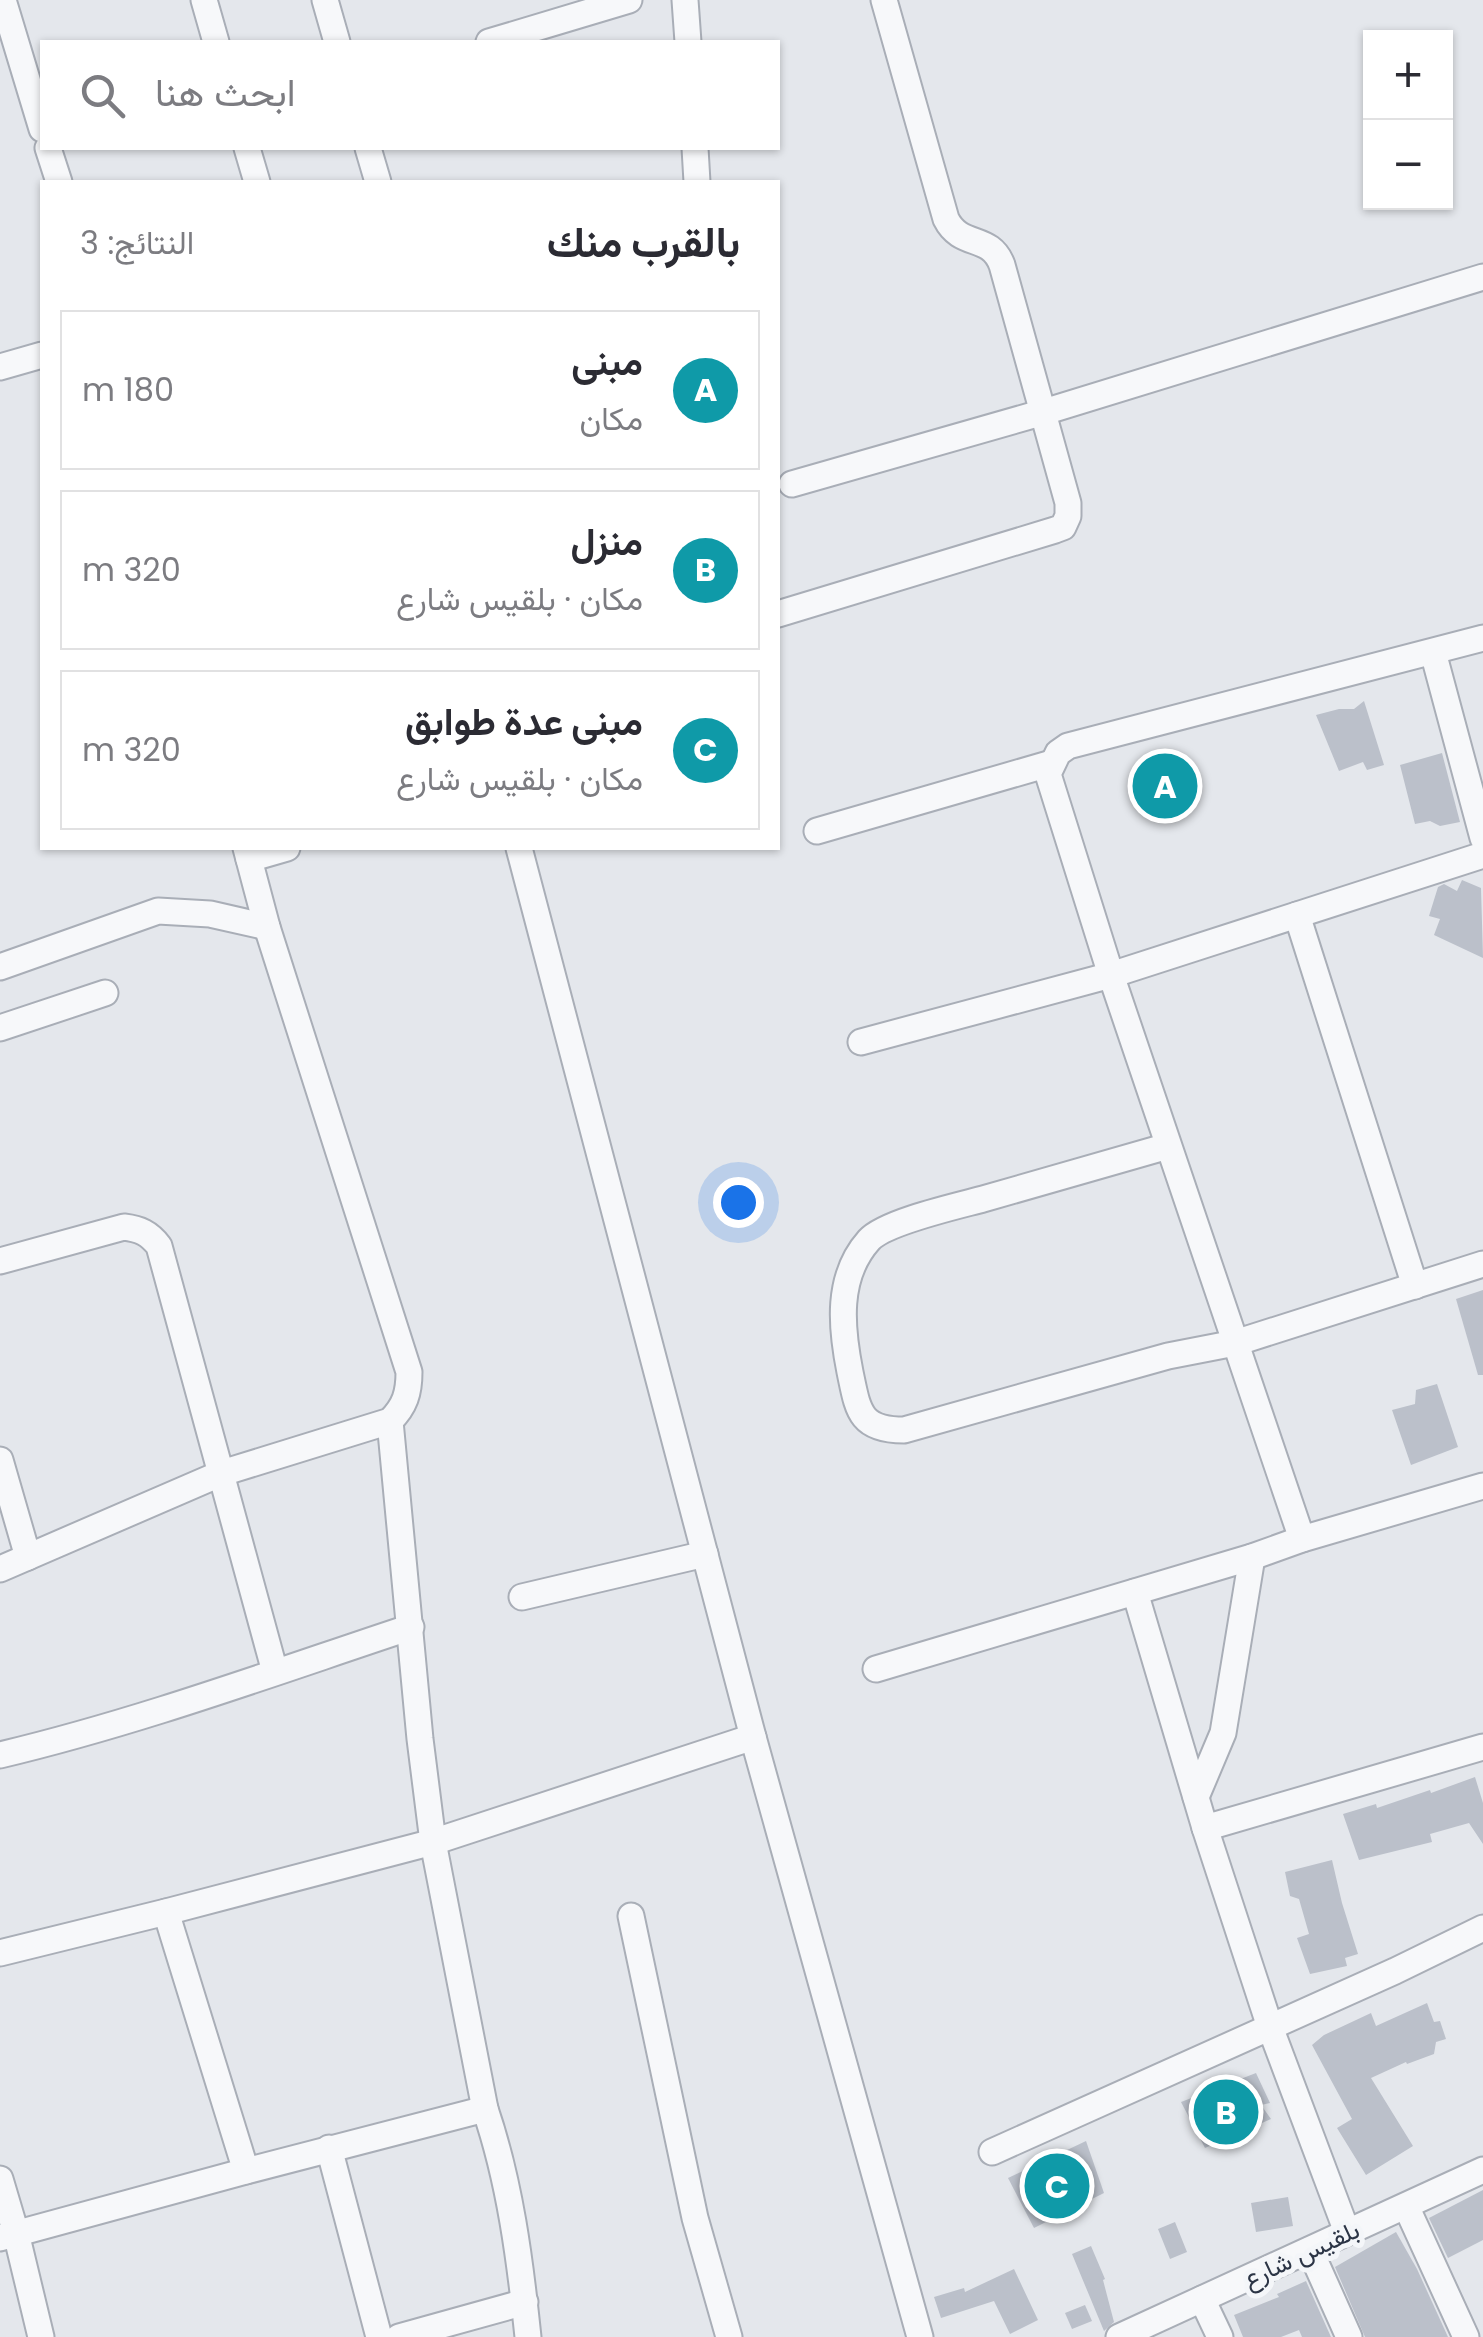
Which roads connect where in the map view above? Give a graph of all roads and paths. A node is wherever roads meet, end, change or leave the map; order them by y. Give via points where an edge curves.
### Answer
1 (3, 0) edge
2 (204, 0) edge
3 (325, 0) edge
4 (629, 0) edge
5 (685, 0) edge
6 (884, 0) edge
7 (215, 40) edge
8 (336, 40) edge
9 (496, 40) edge
10 (688, 40) edge
11 (40, 122) edge
12 (49, 150) edge
13 (248, 150) edge
14 (369, 150) edge
15 (694, 150) edge
16 (58, 180) edge
17 (257, 180) edge
18 (377, 180) edge
19 (697, 180) edge
20 (1482, 281) edge
21 (40, 355) edge
22 (0, 367) edge
23 (1044, 412) junction
24 (792, 484) dead end
25 (780, 613) edge
26 (1483, 638) edge
27 (1434, 652) junction
28 (1052, 763) junction
29 (816, 831) dead end
30 (1483, 838) edge
31 (520, 850) edge
32 (247, 853) edge
33 (1483, 856) edge
34 (1297, 915) junction
35 (268, 927) junction
36 (0, 967) edge
37 (1111, 976) junction
38 (106, 994) dead end
39 (0, 1028) edge
40 (862, 1042) dead end
41 (1168, 1146) junction
42 (0, 1261) edge
43 (1483, 1264) edge
44 (1415, 1286) junction
45 (1235, 1343) junction
46 (390, 1420) junction
47 (0, 1460) edge
48 (222, 1473) junction
49 (1482, 1489) edge
50 (1302, 1539) junction
51 (704, 1554) junction
52 (28, 1557) junction
53 (1252, 1557) junction
54 (0, 1569) edge
55 (1135, 1592) junction
56 (522, 1596) dead end
57 (410, 1627) junction
58 (876, 1669) dead end
59 (275, 1672) junction
60 (753, 1737) junction
61 (1483, 1747) edge
62 (0, 1755) edge
63 (1196, 1797) junction
64 (1205, 1828) junction
65 (433, 1842) junction
66 (166, 1912) junction
67 (631, 1916) dead end
68 (1483, 1928) edge
69 (0, 1953) edge
70 (1270, 2027) junction
71 (485, 2110) junction
72 (330, 2148) junction
73 (992, 2152) dead end
74 (1483, 2170) edge
75 (246, 2171) junction
76 (0, 2179) edge
77 (1406, 2206) junction
78 (1347, 2232) junction
79 (8, 2235) edge
80 (1310, 2250) junction
81 (1202, 2299) junction
82 (525, 2302) junction
83 (40, 2337) edge
84 (378, 2337) edge
85 (399, 2337) edge
86 (528, 2337) edge
87 (729, 2337) edge
88 (920, 2337) edge
89 (1119, 2337) edge
90 (1220, 2337) edge
91 (1349, 2337) edge
92 (1466, 2337) edge

1 - 11 street
2 - 7 street
3 - 8 street
4 - 9 street
5 - 10 street
6 - 23 street via 946,219 956,233 999,256
12 - 16 street
13 - 17 street
14 - 18 street
15 - 19 street
20 - 23 street
21 - 22 street
23 - 24 street
23 - 25 street via 1068,503 1063,527
26 - 27 street
27 - 28 street via 1068,746
27 - 30 street
28 - 29 street
28 - 37 street via 1048,781
31 - 51 street
32 - 35 street
33 - 34 street
34 - 37 street
34 - 44 street
35 - 36 street via 158,911
35 - 46 street via 409,1372 402,1409
37 - 40 street
37 - 41 street
38 - 39 street
41 - 45 street
41 - 45 street via 914,1218 872,1236 848,1274 844,1303 843,1339 858,1408 868,1423 904,1430
42 - 48 street via 124,1228 151,1236 165,1262
43 - 44 street
44 - 45 street
45 - 50 street
46 - 48 street
46 - 57 street
47 - 52 street
48 - 52 street
48 - 59 street
49 - 50 street
50 - 53 street
51 - 56 street
51 - 60 street
52 - 54 street
53 - 55 street
53 - 63 street via 1223,1734
55 - 58 street
55 - 63 street
57 - 59 street
57 - 65 street
59 - 62 street
60 - 65 street
60 - 88 street
61 - 64 street
63 - 64 street
64 - 70 street
65 - 66 street
65 - 71 street
66 - 69 street
66 - 75 street
67 - 87 street via 694,2218
68 - 70 street
70 - 73 street
70 - 78 street
71 - 72 street
71 - 82 street via 499,2148
72 - 75 street
72 - 84 street
74 - 77 street, بلقيس شارع
75 - 79 street
76 - 79 street
77 - 78 street, بلقيس شارع
77 - 92 street
78 - 80 street, بلقيس شارع
79 - 83 street
80 - 81 street, بلقيس شارع
80 - 91 street
81 - 89 street, بلقيس شارع
81 - 90 street
82 - 85 street
82 - 86 street

